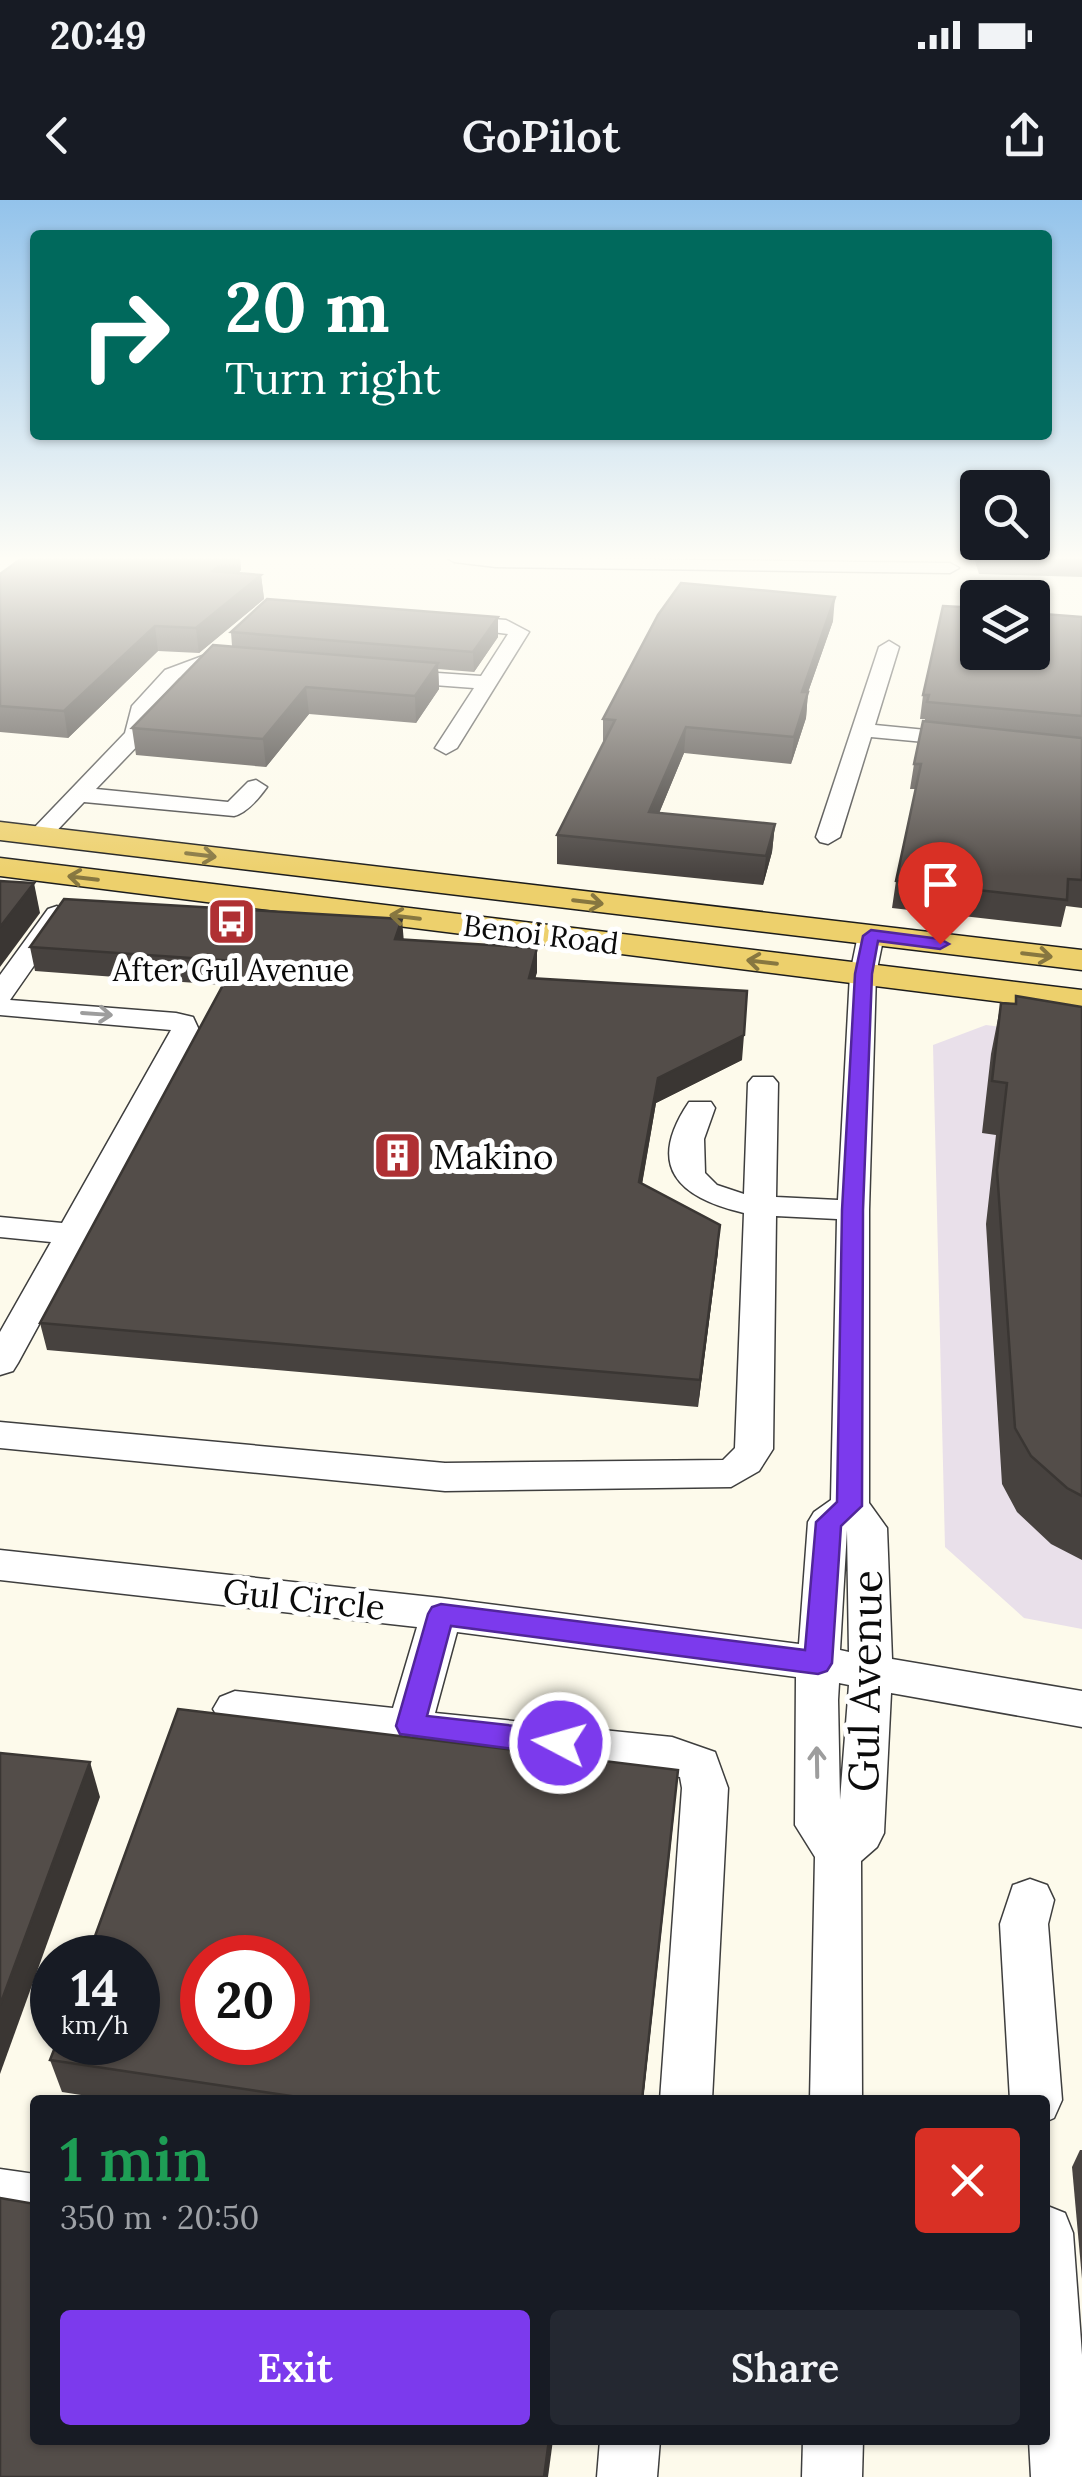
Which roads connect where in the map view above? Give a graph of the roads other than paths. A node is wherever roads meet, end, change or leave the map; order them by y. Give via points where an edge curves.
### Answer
1 (200, 663) edge
2 (245, 663) edge
3 (495, 663) edge
4 (884, 663) edge
5 (264, 665) edge
6 (376, 674) edge
7 (488, 683) junction
8 (863, 730) junction
9 (982, 742) edge
10 (446, 748) dead end
11 (256, 788) dead end
12 (78, 794) junction
13 (0, 831) edge
14 (39, 836) junction
15 (828, 837) dead end
16 (0, 867) edge
17 (58, 914) edge
18 (871, 936) junction
19 (1082, 960) edge
20 (863, 974) junction
21 (0, 994) edge
22 (1082, 1001) edge
23 (0, 1007) edge
24 (763, 1083) dead end
25 (700, 1108) dead end
26 (760, 1204) junction
27 (853, 1210) junction
28 (0, 1227) edge
29 (71, 1234) junction
30 (0, 1364) edge
31 (0, 1435) edge
32 (850, 1506) junction
33 (0, 1564) edge
34 (441, 1614) junction
35 (818, 1663) junction
36 (870, 1670) junction
37 (235, 1709) dead end
38 (1082, 1709) edge
39 (410, 1726) junction
40 (838, 1852) junction
41 (1030, 1900) dead end
42 (686, 2095) edge
43 (836, 2095) edge
44 (1036, 2095) edge
45 (0, 2196) edge
46 (30, 2200) edge
47 (1050, 2305) edge
48 (630, 2445) edge
49 (832, 2445) edge
50 (627, 2477) edge
51 (832, 2477) edge
52 (1062, 2477) edge

1 - 12 street via 172,674 142,706 135,735
2 - 5 street
3 - 7 street
4 - 8 street
6 - 7 street
7 - 10 street
8 - 9 street
8 - 15 street
11 - 12 street via 234,809
12 - 14 street
13 - 14 main road, Benoi Road
14 -> 18 main road, Benoi Road
20 -> 16 main road, Benoi Road
17 - 21 street
18 -> 19 main road, Benoi Road
18 - 20 street, Gul Avenue
20 - 22 main road, Benoi Road
20 - 27 street, Gul Avenue
23 -> 29 street via 183,1024 185,1030
24 - 26 street
25 - 26 street via 687,1153 695,1184
26 - 27 street
26 - 31 street via 754,1449 731,1473 445,1476
27 - 32 street, Gul Avenue
28 - 29 street
29 - 30 street
32 - 35 street, Gul Avenue via 828,1522
32 - 36 street, Gul Avenue via 867,1528
33 - 34 street, Gul Circle
34 - 35 street, Gul Circle
34 - 39 street
35 - 36 street, Gul Circle
40 -> 35 street, Gul Avenue via 818,1825
36 - 38 street, Gul Circle
36 - 40 street, Gul Avenue via 862,1833
37 - 39 street
39 - 42 street via 672,1756 699,1765 706,1788
40 - 43 street, Gul Avenue
41 - 44 street via 1024,1924
45 - 46 street
47 - 52 street
48 - 50 street
49 - 51 street

